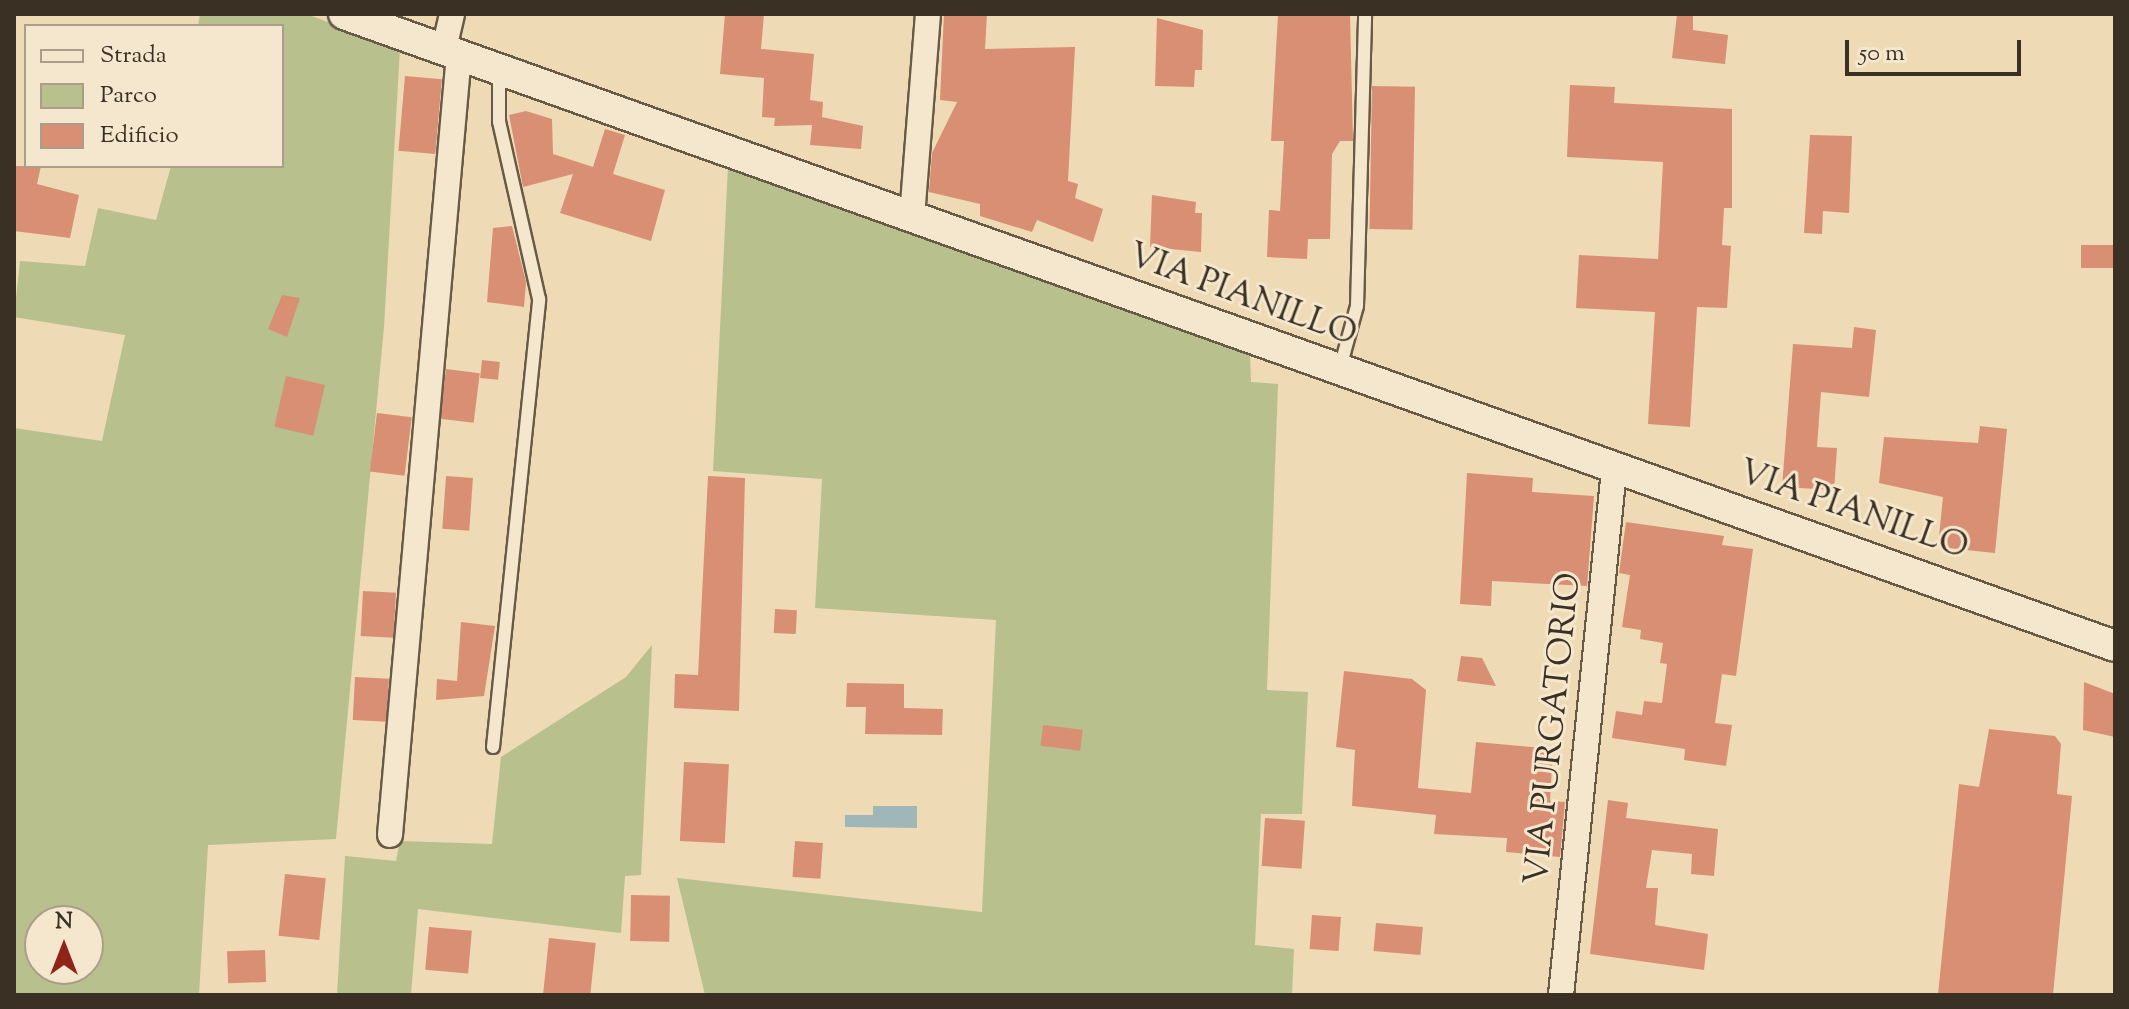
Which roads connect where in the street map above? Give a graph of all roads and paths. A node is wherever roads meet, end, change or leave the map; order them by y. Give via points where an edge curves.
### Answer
1 (344, 14) edge
2 (452, 14) edge
3 (928, 14) edge
4 (1365, 14) edge
5 (452, 52) junction
6 (499, 71) junction
7 (912, 217) junction
8 (1339, 372) junction
9 (1614, 470) junction
10 (2115, 646) edge
11 (493, 747) dead end
12 (390, 835) dead end
13 (1561, 995) edge

1 - 5 street, VIA PIANILLO
2 - 5 street
3 - 7 street
4 - 8 lane via 1357,306
5 - 6 street, VIA PIANILLO
5 - 12 street
6 - 7 street, VIA PIANILLO
6 - 11 lane via 499,122 539,299
7 - 8 street, VIA PIANILLO
8 - 9 street, VIA PIANILLO
9 - 10 street, VIA PIANILLO
9 - 13 street, VIA PURGATORIO

